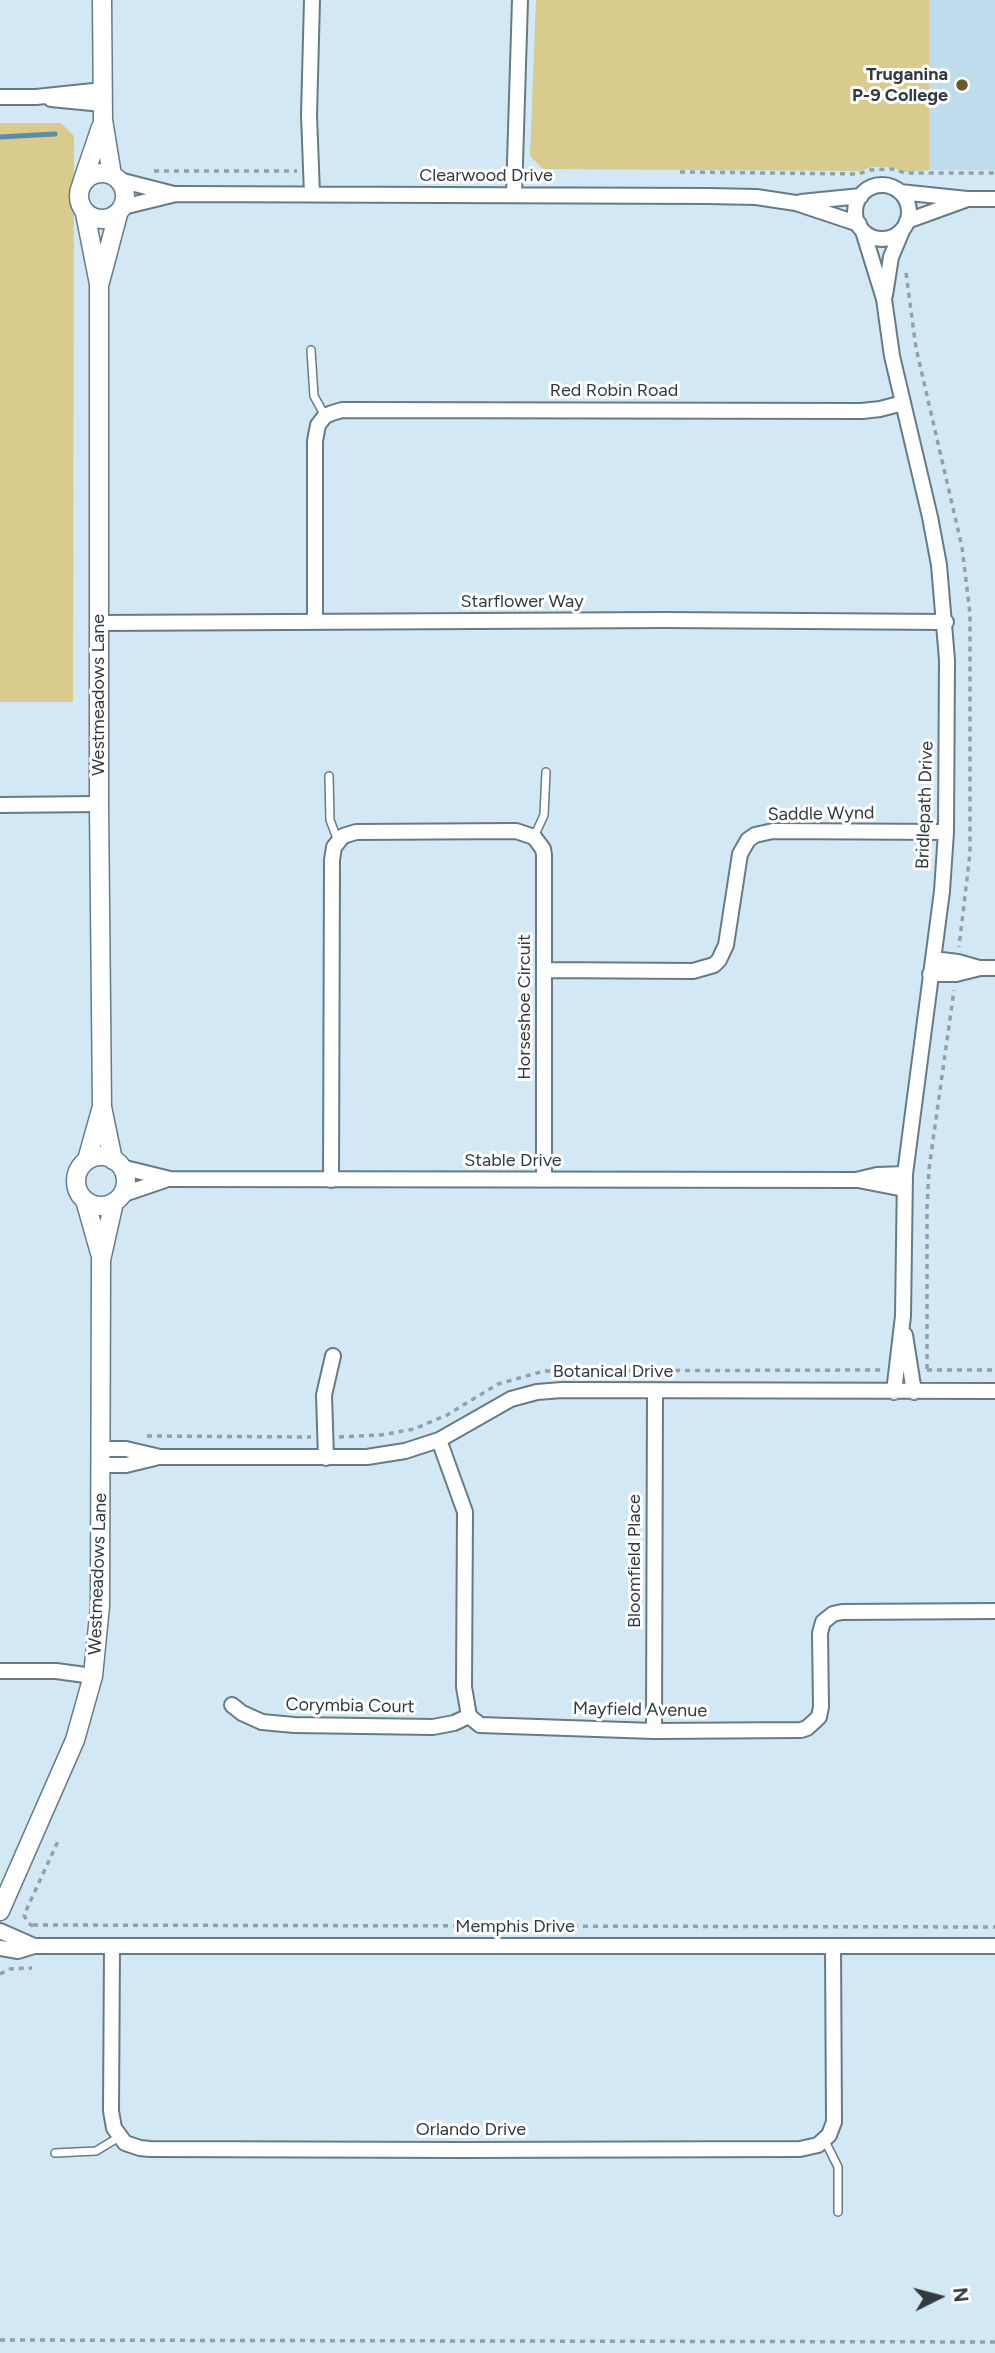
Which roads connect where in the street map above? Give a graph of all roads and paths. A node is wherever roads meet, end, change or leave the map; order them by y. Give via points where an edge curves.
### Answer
1 (102, 0) edge
2 (312, 0) edge
3 (520, 0) edge
4 (0, 97) edge
5 (103, 105) junction
6 (311, 170) junction
7 (152, 171) dead end
8 (680, 172) dead end
9 (995, 173) edge
10 (116, 177) junction
11 (79, 190) junction
12 (900, 192) junction
13 (176, 194) junction
14 (312, 194) junction
15 (514, 195) junction
16 (861, 196) junction
17 (967, 199) junction
18 (995, 199) edge
19 (796, 203) junction
20 (120, 211) junction
21 (85, 213) junction
22 (904, 226) junction
23 (861, 228) junction
24 (99, 284) junction
25 (884, 299) junction
26 (310, 350) dead end
27 (903, 403) junction
28 (325, 416) junction
29 (315, 621) junction
30 (946, 622) junction
31 (99, 623) junction
32 (545, 772) dead end
33 (329, 776) dead end
34 (99, 804) junction
35 (0, 806) edge
36 (946, 832) junction
37 (534, 837) junction
38 (338, 841) junction
39 (931, 967) junction
40 (988, 968) edge
41 (544, 970) junction
42 (102, 1107) junction
43 (87, 1160) junction
44 (117, 1163) junction
45 (170, 1179) junction
46 (331, 1180) junction
47 (544, 1180) junction
48 (904, 1182) junction
49 (118, 1198) junction
50 (85, 1200) junction
51 (101, 1260) junction
52 (902, 1316) junction
53 (333, 1356) dead end
54 (655, 1391) junction
55 (995, 1391) edge
56 (894, 1392) junction
57 (914, 1392) junction
58 (439, 1440) junction
59 (101, 1457) junction
60 (326, 1458) junction
61 (995, 1611) edge
62 (0, 1671) edge
63 (93, 1676) junction
64 (232, 1705) dead end
65 (469, 1716) junction
66 (654, 1731) junction
67 (58, 1839) dead end
68 (0, 1911) edge
69 (33, 1925) junction
70 (995, 1927) edge
71 (0, 1931) edge
72 (34, 1946) junction
73 (995, 1946) edge
74 (111, 1947) junction
75 (834, 1947) junction
76 (0, 1948) edge
77 (33, 1968) dead end
78 (0, 1975) edge
79 (119, 2137) junction
80 (825, 2141) junction
81 (55, 2153) dead end
82 (838, 2213) dead end
83 (0, 2340) edge
84 (995, 2342) edge

1 - 5 street
2 - 6 street
3 - 15 street
4 - 5 street
5 - 10 street
5 - 11 street
6 - 7 path
6 - 14 street
8 - 9 path via 858,174 892,169
10 - 11 street via 98,173
10 - 13 street, Clearwood Drive
10 - 20 street via 124,190
11 - 21 street
12 - 16 street via 884,185
12 - 17 street
12 - 22 street via 908,206
13 - 14 street, Clearwood Drive
13 - 20 street, Clearwood Drive
14 - 15 street, Clearwood Drive
15 - 19 street, Clearwood Drive via 756,197
16 - 19 street, Clearwood Drive
16 - 23 street via 856,210
17 - 18 street
17 - 22 street
19 - 23 street, Clearwood Drive
20 - 21 street via 103,220
20 - 24 street, Westmeadows Lane
21 - 24 street, Westmeadows Lane
22 - 23 street via 882,239
22 - 25 street, Bridlepath Drive via 891,257
23 - 25 street, Bridlepath Drive
24 - 31 street, Westmeadows Lane
25 - 27 street, Bridlepath Drive
26 - 28 lane via 314,396
27 - 28 street, Red Robin Road via 862,411 342,410
27 - 30 street, Bridlepath Drive via 930,517
28 - 29 street via 315,441
29 - 30 street, Starflower Way
29 - 31 street, Starflower Way
30 - 36 street, Bridlepath Drive
31 - 34 street, Westmeadows Lane
32 - 37 lane via 544,815
33 - 38 lane via 330,820
34 - 35 street
34 - 42 street, Westmeadows Lane
36 - 39 street, Bridlepath Drive
36 - 41 street, Saddle Wynd via 763,832 748,840 740,854 726,945 714,965 693,971
37 - 38 street via 516,831 356,832
37 - 41 street, Horseshoe Circuit via 543,849 545,864
38 - 46 street via 331,860
39 - 40 street via 958,962
39 - 48 street, Bridlepath Drive
41 - 47 street, Horseshoe Circuit
42 - 43 street, Westmeadows Lane
42 - 44 street, Westmeadows Lane
43 - 44 street via 100,1156
43 - 50 street via 76,1180
44 - 45 street, Stable Drive
44 - 49 street via 125,1182
45 - 46 street, Stable Drive
45 - 49 street, Stable Drive
46 - 47 street, Stable Drive
47 - 48 street, Stable Drive
48 - 52 street, Bridlepath Drive
49 - 50 street via 99,1206
49 - 51 street, Westmeadows Lane
50 - 51 street, Westmeadows Lane
51 - 59 street, Westmeadows Lane
52 - 56 street, Bridlepath Drive
52 - 57 street, Bridlepath Drive
53 - 60 street via 324,1395
54 - 56 street, Botanical Drive
54 - 58 street, Botanical Drive via 537,1392 511,1399
54 - 66 street, Bloomfield Place
55 - 57 street, Botanical Drive
56 - 57 street, Botanical Drive
58 - 60 street, Botanical Drive via 405,1451
58 - 65 street via 465,1512 464,1687
59 - 60 street, Botanical Drive via 126,1449 160,1457
59 - 63 street, Westmeadows Lane via 100,1606
61 - 66 street, Mayfield Avenue via 833,1614 823,1622 820,1633 819,1717 807,1728
62 - 63 street
63 - 68 street, Westmeadows Lane via 75,1740
64 - 65 street, Corymbia Court via 262,1721 294,1725 433,1727
65 - 66 street, Mayfield Avenue via 474,1723 491,1727
67 - 69 path via 24,1915
69 - 70 path
69 - 72 path
71 - 72 street, Memphis Drive
72 - 74 street, Memphis Drive
72 - 76 street, Memphis Drive via 18,1951
73 - 75 street, Memphis Drive
74 - 75 street, Memphis Drive
74 - 79 street via 111,2111
75 - 80 street via 834,2122
77 - 78 path via 10,1969
79 - 80 street, Orlando Drive via 132,2146 150,2149 800,2149
79 - 81 lane via 96,2151
80 - 82 lane via 838,2167
83 - 84 path

